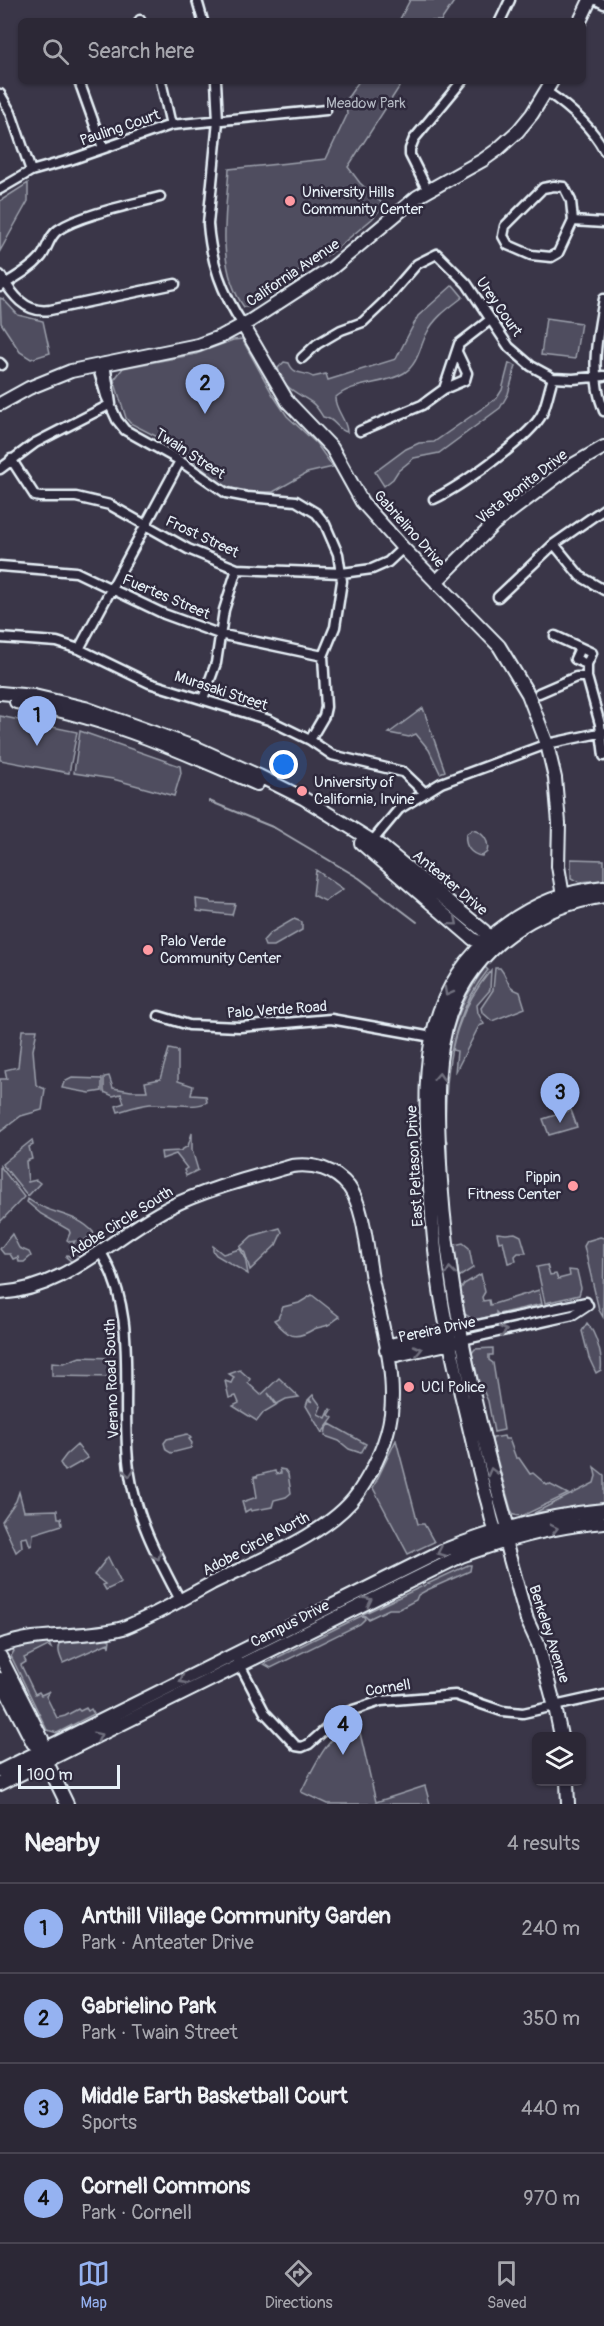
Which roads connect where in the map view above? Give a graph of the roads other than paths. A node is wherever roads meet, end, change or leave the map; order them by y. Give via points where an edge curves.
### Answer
1 (196, 0) edge
2 (510, 0) edge
3 (590, 0) edge
4 (596, 0) edge
5 (604, 4) edge
6 (202, 18) edge
7 (501, 18) edge
8 (581, 18) edge
9 (80, 84) edge
10 (162, 84) edge
11 (216, 84) edge
12 (460, 84) edge
13 (550, 86) edge
14 (0, 94) edge
15 (326, 110) dead end
16 (218, 121) junction
17 (171, 124) junction
18 (104, 148) junction
19 (604, 150) edge
20 (31, 171) junction
21 (0, 189) edge
22 (428, 191) junction
23 (160, 196) dead end
24 (573, 221) junction
25 (604, 223) edge
26 (0, 275) edge
27 (175, 284) dead end
28 (3, 286) edge
29 (604, 299) edge
30 (490, 320) junction
31 (243, 325) junction
32 (457, 352) junction
33 (302, 358) dead end
34 (101, 364) junction
35 (599, 377) edge
36 (553, 378) junction
37 (444, 389) junction
38 (0, 404) edge
39 (111, 404) junction
40 (604, 411) edge
41 (360, 431) dead end
42 (604, 447) edge
43 (11, 459) junction
44 (180, 461) junction
45 (0, 469) edge
46 (434, 500) dead end
47 (604, 508) edge
48 (145, 525) junction
49 (554, 544) junction
50 (403, 548) junction
51 (0, 566) edge
52 (237, 569) junction
53 (342, 573) junction
54 (436, 582) junction
55 (111, 588) junction
56 (604, 590) edge
57 (498, 597) dead end
58 (219, 634) junction
59 (555, 636) dead end
60 (0, 638) edge
61 (80, 649) junction
62 (323, 656) junction
63 (587, 677) junction
64 (0, 693) edge
65 (539, 693) dead end
66 (203, 699) junction
67 (0, 700) edge
68 (603, 733) edge
69 (310, 740) junction
70 (547, 744) junction
71 (604, 756) edge
72 (193, 757) junction
73 (272, 782) junction
74 (424, 792) junction
75 (370, 844) junction
76 (604, 887) edge
77 (563, 896) junction
78 (604, 896) edge
79 (487, 943) junction
80 (159, 1016) dead end
81 (432, 1037) junction
82 (292, 1166) joint
83 (100, 1251) junction
84 (0, 1293) edge
85 (587, 1304) dead end
86 (454, 1336) junction
87 (386, 1350) junction
88 (604, 1510) edge
89 (604, 1522) edge
90 (503, 1533) junction
91 (180, 1600) junction
92 (0, 1646) edge
93 (0, 1656) edge
94 (238, 1660) junction
95 (0, 1679) edge
96 (604, 1695) edge
97 (555, 1707) junction
98 (560, 1732) edge
99 (43, 1756) junction
100 (0, 1771) edge
101 (0, 1784) edge
102 (567, 1786) edge
103 (67, 1804) edge
104 (568, 1804) edge

1 - 6 street
2 - 7 street
3 - 8 main road
4 - 5 street
9 - 18 street
10 - 17 street
11 - 16 street, Gabrielino Drive
12 - 22 street via 410,149
13 - 19 street
13 - 22 main road, California Avenue via 518,131 497,150
14 - 20 street via 11,113
15 - 16 street, Pauling Court
16 - 17 street, Pauling Court
16 - 31 street, Gabrielino Drive via 209,242 226,297
17 - 18 street, Pauling Court
18 - 20 street, Pauling Court
20 - 21 street, Pauling Court
22 - 31 main road, California Avenue via 333,268
23 - 28 street via 59,229 34,265
24 - 24 street via 572,201 564,187 543,188 505,226 503,236 508,244 531,255 551,257 563,245
24 - 25 street
26 - 28 street
27 - 28 street via 40,311 22,304
29 - 35 street via 595,353
30 - 32 street via 459,344
30 - 33 street, Urey Court via 467,284 437,254 417,264 363,322 317,344
30 - 36 street, Urey Court via 509,347
31 - 34 main road, California Avenue via 198,345
31 - 50 main road, Gabrielino Drive via 288,402 326,440 362,502
32 - 37 street
32 - 37 street via 467,373 465,380
34 - 38 main road, California Avenue via 56,376
34 - 39 street, Twain Street
35 - 36 street
35 - 40 street
36 - 46 street via 542,413 532,428
37 - 41 street via 422,405
39 - 43 street
39 - 44 street, Twain Street via 125,429
42 - 54 main road, Vista Bonita Drive via 571,466 494,524
43 - 45 street
43 - 48 street, Frost Street via 35,496 100,501
44 - 48 street
44 - 53 street, Twain Street via 233,495 285,498 307,506 330,532
47 - 49 street
48 - 52 street, Frost Street via 188,549
48 - 55 street
49 - 56 street via 580,576
49 - 57 street
50 - 53 street, Frost Street via 380,567
50 - 54 main road, Gabrielino Drive
51 - 55 street, Fuertes Street via 68,570
52 - 53 street, Frost Street
52 - 58 street
53 - 62 street, Twain Street via 335,627
54 - 70 main road, Gabrielino Drive via 499,646 528,694
55 - 58 street, Fuertes Street via 164,614
55 - 61 street
58 - 62 street, Fuertes Street
58 - 66 street via 216,663
59 - 63 street via 592,653
60 - 61 street, Murasaki Street via 57,642
61 - 66 street, Murasaki Street via 149,683
62 - 69 street, Twain Street via 326,707
63 - 65 street via 576,677
63 - 68 street
64 - 73 main road, Anteater Drive via 85,708 199,749
66 - 69 street, Murasaki Street via 269,720
67 - 72 main road, Anteater Drive via 84,717
68 - 70 street
68 - 71 street
69 - 74 street, Murasaki Street via 332,754 403,772
70 - 74 street
70 - 77 main road, Gabrielino Drive via 558,801 558,866
72 - 73 main road via 201,756
72 - 75 main road, Anteater Drive via 281,794
73 - 75 main road, Anteater Drive via 318,807
74 - 75 street via 399,809
75 - 79 main road, Anteater Drive via 382,847 484,931
76 - 77 main road, East Peltason Drive
77 - 79 main road, East Peltason Drive via 528,910
78 - 79 main road, East Peltason Drive via 566,904
79 -> 81 main road, East Peltason Drive via 458,974 443,1002
86 -> 79 main road, East Peltason Drive via 440,1174 440,1060 454,1004
80 - 81 street, Palo Verde Road via 189,1025 240,1027 331,1019
81 - 86 main road, East Peltason Drive via 427,1083 430,1193 438,1282
82 - 83 main road, Adobe Circle South via 187,1199
82 - 87 main road, Adobe Circle North via 318,1166 333,1173 353,1194
83 - 84 main road, Adobe Circle South via 51,1280
83 -> 91 street, Verano Road South via 113,1274 123,1311 128,1460 138,1510 151,1545
85 - 86 street, Pereira Drive
86 - 87 main road, Pereira Drive via 397,1355
86 - 90 main road, East Peltason Drive via 493,1475
87 - 91 main road, Adobe Circle North via 392,1395 387,1434 372,1472 357,1495 315,1531
88 - 90 main road, Campus Drive via 546,1518
90 -> 89 main road, Campus Drive
90 - 94 main road, Campus Drive via 421,1561
90 - 97 main road, Berkeley Avenue
91 - 92 main road, Adobe Circle North via 113,1631 24,1638
93 - 99 main road via 42,1739
94 - 97 street, Cornell via 265,1713 296,1746 302,1747 350,1711 381,1701 455,1695 510,1713
94 - 99 main road, Campus Drive
95 - 99 main road
96 - 97 street, Cornell
97 - 98 main road, Berkeley Avenue
99 - 100 main road, Campus Drive
99 - 101 main road, Campus Drive
99 - 103 main road
102 - 104 main road

